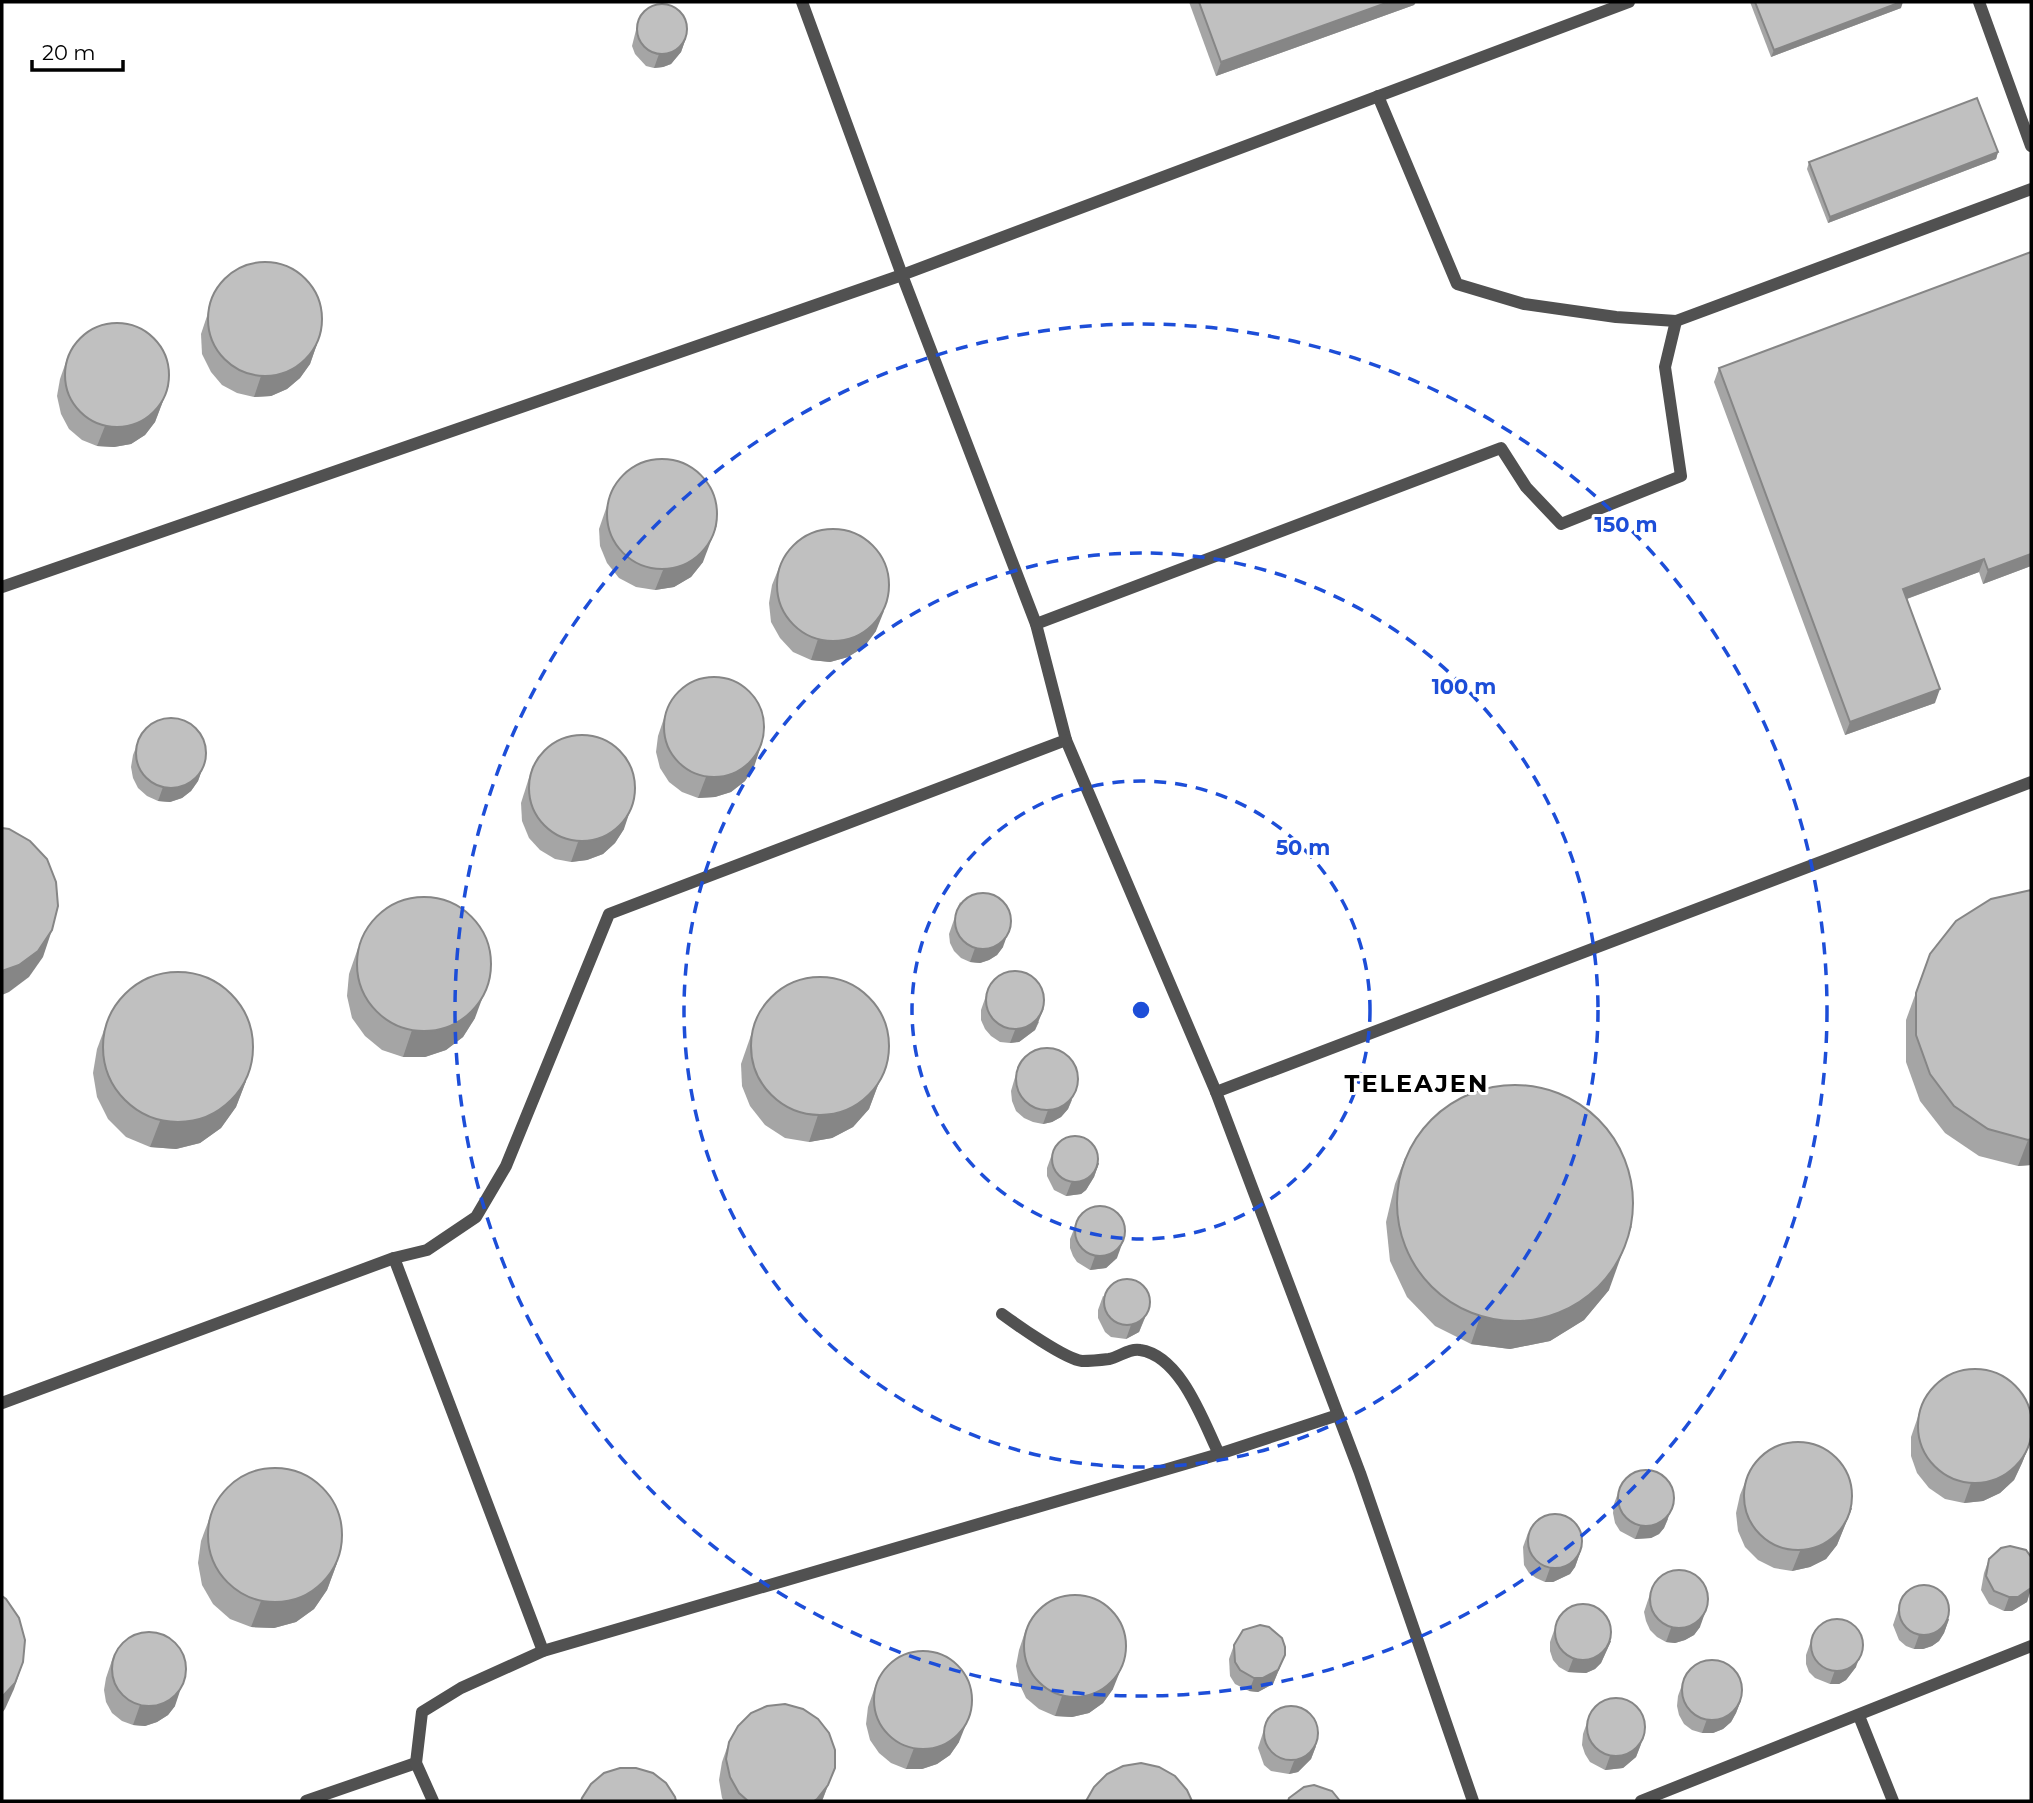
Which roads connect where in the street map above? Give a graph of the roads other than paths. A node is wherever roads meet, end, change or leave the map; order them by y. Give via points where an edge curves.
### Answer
1 (802, 2) edge
2 (1629, 2) edge
3 (1979, 2) edge
4 (1378, 96) junction
5 (2031, 146) edge
6 (2031, 190) edge
7 (902, 275) junction
8 (1676, 321) junction
9 (2, 587) edge
10 (1036, 624) junction
11 (1066, 740) junction
12 (2031, 782) edge
13 (1216, 1091) junction
14 (394, 1258) junction
15 (1002, 1314) dead end
16 (2, 1403) edge
17 (1338, 1415) junction
18 (1219, 1454) junction
19 (2031, 1646) edge
20 (543, 1651) junction
21 (1859, 1716) junction
22 (416, 1763) junction
23 (306, 1801) edge
24 (433, 1801) edge
25 (1473, 1801) edge
26 (1641, 1801) edge
27 (1893, 1801) edge

1 - 7 lane
2 - 4 lane
3 - 5 lane
4 - 7 lane
4 - 8 lane via 1457,284 1524,304
6 - 8 lane
7 - 9 lane
7 - 10 lane
8 - 10 lane via 1665,367 1681,476 1562,524 1526,487 1501,448
10 - 11 lane
11 - 13 lane
11 - 14 lane via 609,914 506,1166 476,1217 427,1250
12 - 13 lane
13 - 17 lane
14 - 16 lane
14 - 20 lane
15 - 18 lane via 1080,1361 1109,1359 1137,1349 1156,1355 1171,1367 1191,1396
17 - 18 lane
17 - 25 lane
18 - 20 lane
19 - 21 lane
20 - 22 lane via 461,1688 422,1712
21 - 26 lane
21 - 27 lane
22 - 23 lane
22 - 24 lane

